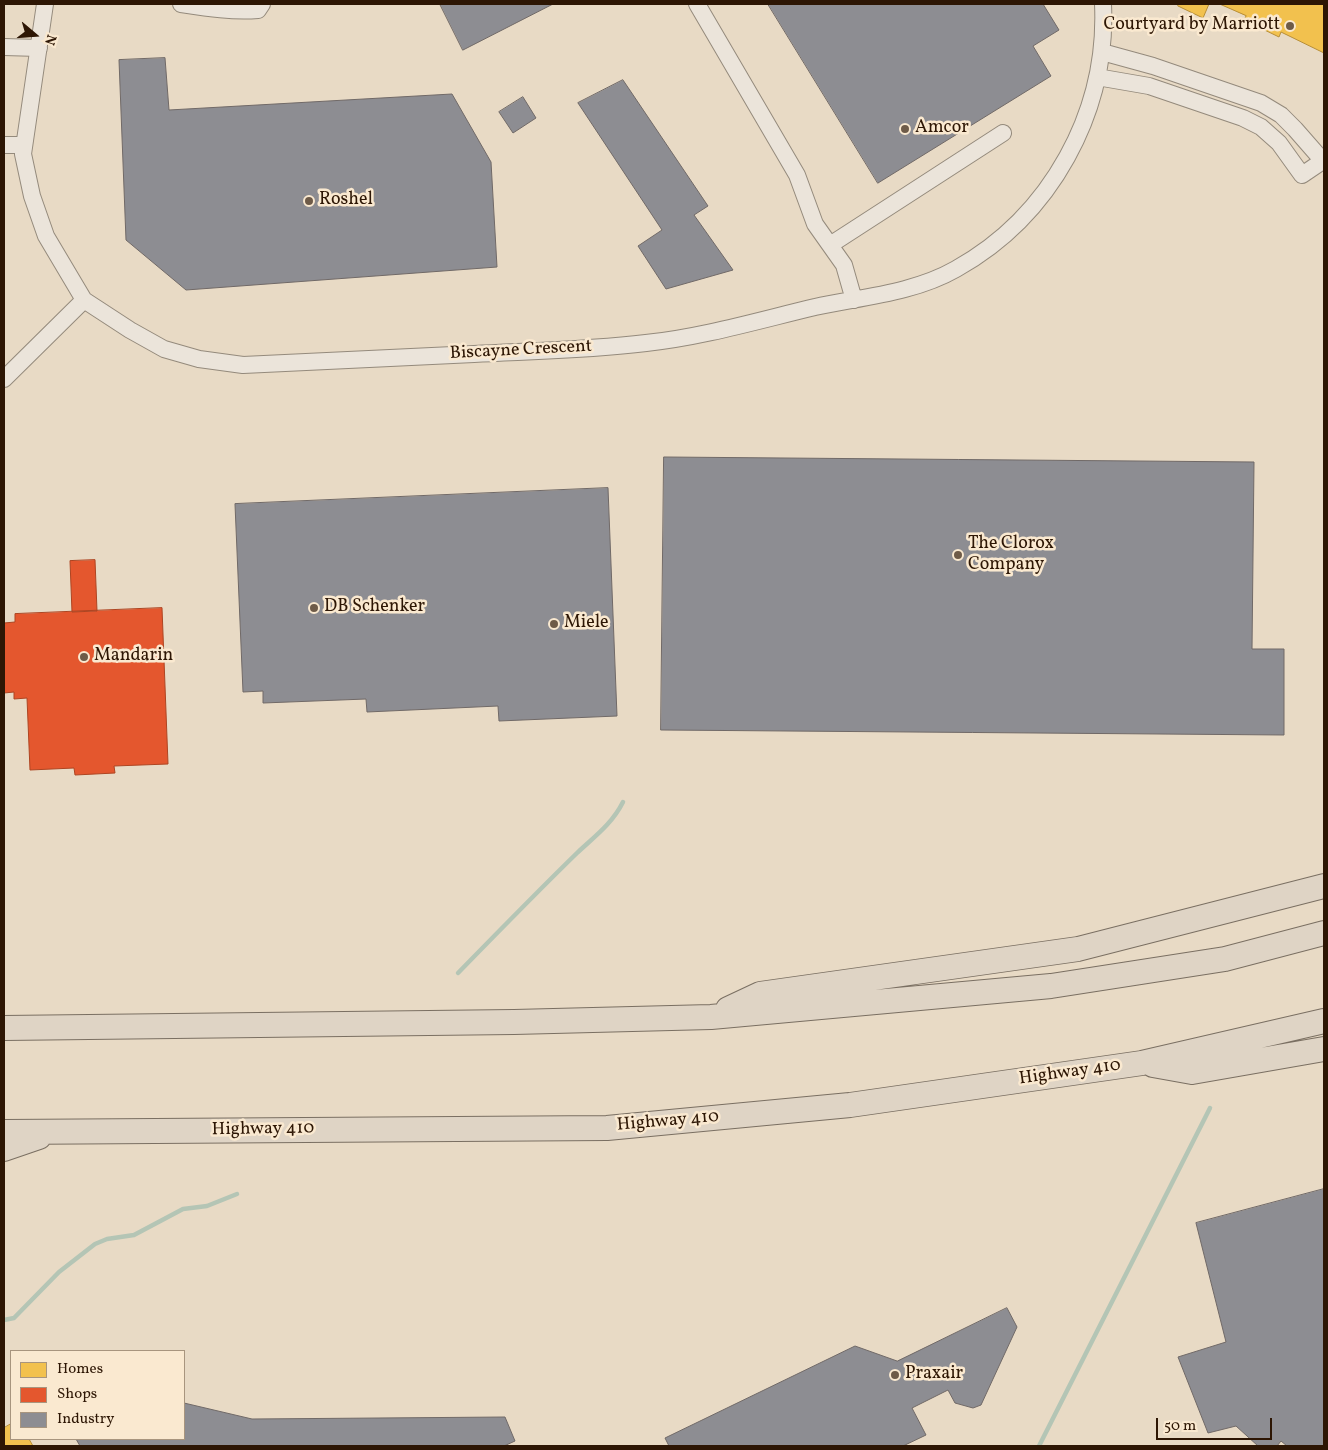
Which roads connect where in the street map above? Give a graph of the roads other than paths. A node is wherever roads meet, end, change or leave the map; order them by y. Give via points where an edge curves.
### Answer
1 (45, 4) edge
2 (181, 4) edge
3 (262, 4) edge
4 (697, 4) edge
5 (1103, 4) edge
6 (4, 47) edge
7 (38, 48) junction
8 (1102, 52) junction
9 (1097, 77) junction
10 (1003, 133) dead end
11 (4, 145) edge
12 (24, 145) junction
13 (1324, 161) edge
14 (830, 245) junction
15 (84, 300) junction
16 (854, 300) junction
17 (4, 379) edge
18 (1324, 886) edge
19 (1324, 933) edge
20 (711, 1016) junction
21 (1324, 1021) edge
22 (4, 1028) edge
23 (1324, 1049) edge
24 (1142, 1063) junction
25 (4, 1132) edge
26 (55, 1132) junction
27 (4, 1150) edge

1 - 7 street, Biscayne Crescent
2 - 3 street via 244,12 258,10
4 - 14 street via 797,175 815,224
5 - 8 street, Biscayne Crescent
6 - 7 street
7 - 12 street, Biscayne Crescent
8 - 9 street, Biscayne Crescent
8 - 13 street via 1262,103 1281,115
9 - 13 street via 1150,86 1261,127 1279,143 1302,175
9 - 16 street, Biscayne Crescent via 1078,137 1064,164 1029,212 994,244 954,271 911,287
10 - 14 street
11 - 12 street
12 - 15 street, Biscayne Crescent via 32,196 46,236
14 - 16 street via 844,265
15 - 16 street, Biscayne Crescent via 164,349 199,360 244,365 648,343
15 - 17 street
18 - 20 highway via 1078,949 760,994
19 - 20 highway via 1225,959 1051,986
20 - 22 highway via 514,1022
21 - 24 highway, Highway 410
23 - 24 highway via 1192,1072
24 - 26 highway, Highway 410 via 850,1105 607,1128
25 - 26 highway, Highway 410
26 - 27 highway

